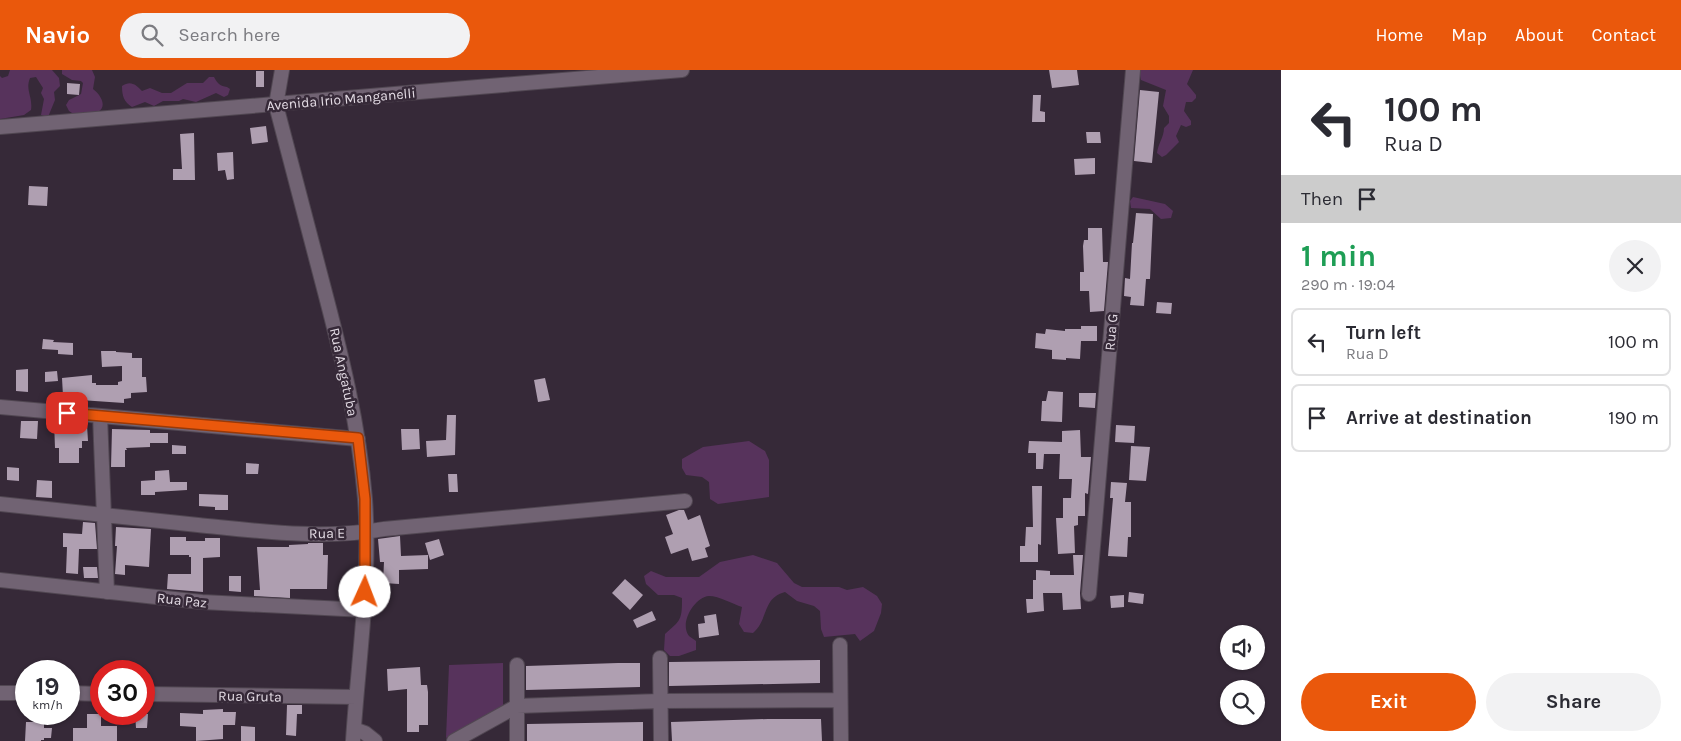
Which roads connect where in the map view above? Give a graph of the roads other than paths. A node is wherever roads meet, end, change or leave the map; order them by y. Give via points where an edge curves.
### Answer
1 (282, 70) edge
2 (682, 70) edge
3 (1133, 70) edge
4 (276, 105) junction
5 (0, 127) edge
6 (0, 407) edge
7 (100, 416) junction
8 (358, 438) junction
9 (685, 501) dead end
10 (0, 504) edge
11 (105, 516) junction
12 (366, 532) junction
13 (0, 580) edge
14 (107, 592) junction
15 (1089, 594) dead end
16 (365, 610) junction
17 (840, 645) dead end
18 (660, 658) dead end
19 (517, 665) dead end
20 (0, 692) edge
21 (15, 693) edge
22 (155, 694) edge
23 (356, 697) junction
24 (840, 700) junction
25 (660, 701) junction
26 (517, 706) junction
27 (353, 735) edge
28 (375, 741) edge
29 (454, 741) edge
30 (517, 741) edge
31 (661, 741) edge
32 (841, 741) edge

1 - 4 street, Rua Angatuba
2 - 4 street, Avenida Irio Manganelli
3 - 15 street, Rua G
4 - 5 street, Avenida Irio Manganelli
4 - 8 street, Rua Angatuba via 345,368
6 - 7 street
7 - 8 street
7 - 11 street
8 - 12 street, Rua Angatuba
9 - 12 street, Rua E
10 - 11 street, Rua E
11 - 12 street, Rua E via 271,532
11 - 14 street
12 - 16 street, Rua Angatuba
13 - 14 street, Rua Paz
14 - 16 street, Rua Paz via 202,602
16 - 23 street, Rua Angatuba
17 - 24 street
18 - 25 street
19 - 26 street
20 - 21 street
22 - 23 street, Rua Gruta
23 - 27 street, Rua Angatuba
24 - 25 street
24 - 32 street
25 - 26 street
25 - 31 street
26 - 29 street
26 - 30 street
27 - 28 street via 365,733

